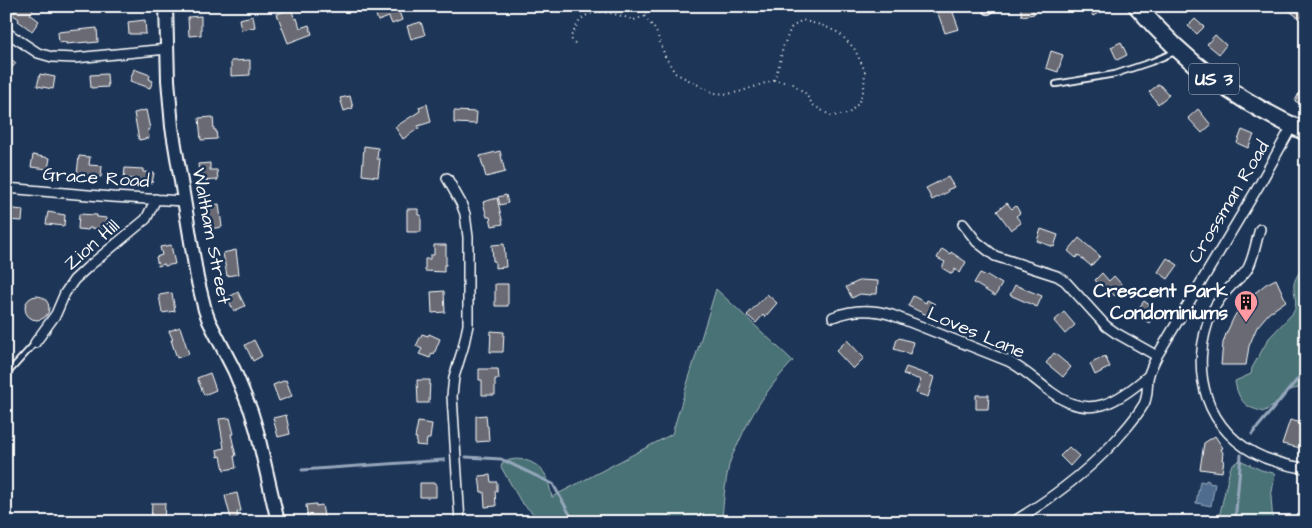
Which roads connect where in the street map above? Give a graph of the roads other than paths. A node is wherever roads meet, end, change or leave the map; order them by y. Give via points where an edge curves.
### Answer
1 (166, 6) edge
2 (1137, 6) edge
3 (6, 32) edge
4 (167, 49) junction
5 (1178, 50) junction
6 (1056, 84) dead end
7 (1299, 129) edge
8 (447, 178) dead end
9 (6, 188) edge
10 (156, 199) junction
11 (184, 200) junction
12 (962, 224) dead end
13 (1260, 228) dead end
14 (833, 317) dead end
15 (35, 343) joint
16 (1157, 356) junction
17 (6, 375) edge
18 (1148, 375) junction
19 (1306, 468) edge
20 (278, 522) edge
21 (460, 522) edge
22 (1013, 522) edge

1 - 4 street, Waltham Street
2 - 5 highway, US 3
3 - 4 street via 38,53 52,57 75,58
4 - 11 street, Waltham Street via 172,127
5 - 6 lane via 1115,74
5 - 7 highway, US 3 via 1233,93
7 - 16 street, Crossman Road via 1257,189
8 - 21 street via 465,214 468,237 468,325 452,396
9 - 10 street, Grace Road
10 - 11 street, Grace Road
10 - 15 street, Zion Hill via 146,219 74,280 52,321
11 - 20 street, Waltham Street via 205,310 251,411
12 - 16 street via 976,242 995,256 1065,281 1106,326
13 - 19 street via 1249,266 1219,301 1209,319 1201,362 1204,389 1213,414 1242,446 1284,465
14 - 18 street, Loves Lane via 861,310 892,315 1008,360 1058,397 1083,407 1109,403 1128,393
15 - 17 lane
16 - 18 street, Crossman Road
18 - 22 street, Crossman Road via 1145,402 1134,420 1104,453 1042,504

